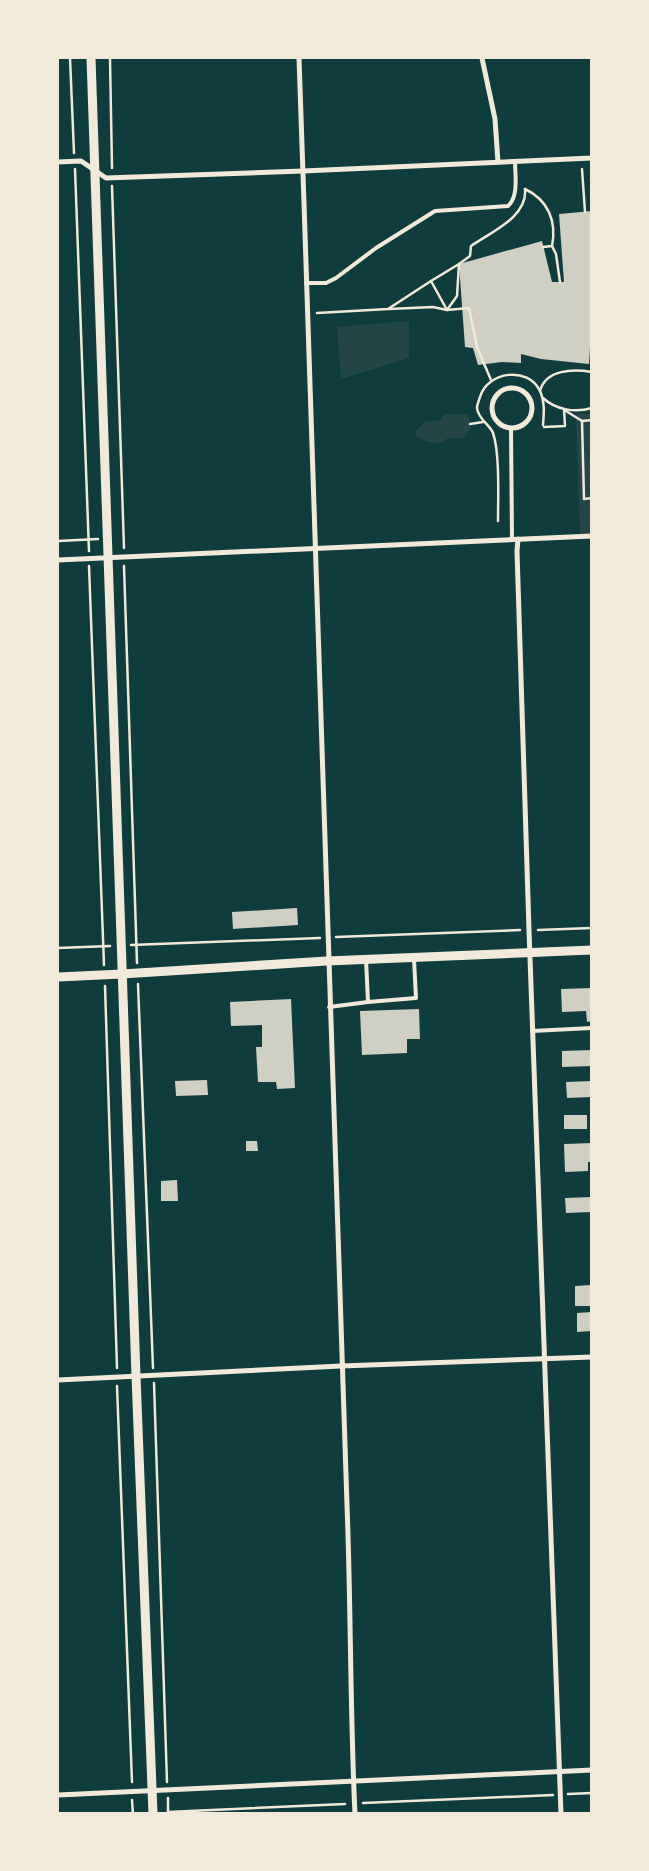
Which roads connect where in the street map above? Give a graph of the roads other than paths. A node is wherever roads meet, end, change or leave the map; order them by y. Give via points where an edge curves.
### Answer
1 (91, 58) edge
2 (299, 58) edge
3 (482, 58) edge
4 (592, 158) edge
5 (58, 162) edge
6 (498, 162) junction
7 (515, 162) junction
8 (95, 170) junction
9 (303, 171) junction
10 (306, 283) junction
11 (511, 428) junction
12 (592, 536) edge
13 (515, 539) junction
14 (315, 549) junction
15 (108, 558) junction
16 (58, 560) edge
17 (592, 950) edge
18 (529, 952) junction
19 (414, 957) junction
20 (366, 959) junction
21 (327, 961) junction
22 (122, 974) junction
23 (58, 977) edge
24 (368, 1002) junction
25 (328, 1007) junction
26 (592, 1028) edge
27 (532, 1031) junction
28 (592, 1357) edge
29 (545, 1359) junction
30 (341, 1366) junction
31 (136, 1376) junction
32 (58, 1380) edge
33 (592, 1770) edge
34 (560, 1772) junction
35 (353, 1781) junction
36 (152, 1791) junction
37 (58, 1795) edge
38 (153, 1814) edge
39 (355, 1814) edge
40 (561, 1814) edge

1 - 8 street
2 - 9 street
3 - 6 street via 496,119
4 - 7 street
5 - 8 street via 81,161
6 - 7 street
6 - 9 street
7 - 10 lane via 515,194 508,206 435,211 336,278 326,283
8 - 9 street via 106,178
8 - 15 street
9 - 10 street
10 - 14 street
11 - 11 street via 526,422 532,412 526,393 514,388 496,394 491,406 499,424
11 - 13 lane
12 - 13 street
13 - 14 street
13 - 18 street
14 - 15 street
14 - 21 street
15 - 16 street
15 - 22 street
17 - 18 street
18 - 19 street
18 - 27 street
19 - 20 street
19 - 24 lane via 416,998
20 - 21 street
20 - 24 lane
21 - 22 street
21 - 25 street
22 - 23 street
22 - 31 street
24 - 25 lane
25 - 30 street
26 - 27 lane
27 - 29 street
28 - 29 street
29 - 30 street
29 - 34 street
30 - 31 street
30 - 35 street via 348,1509
31 - 32 street
31 - 36 street
33 - 34 street
34 - 35 street
34 - 40 street
35 - 36 street
35 - 39 street
36 - 37 street
36 - 38 street

